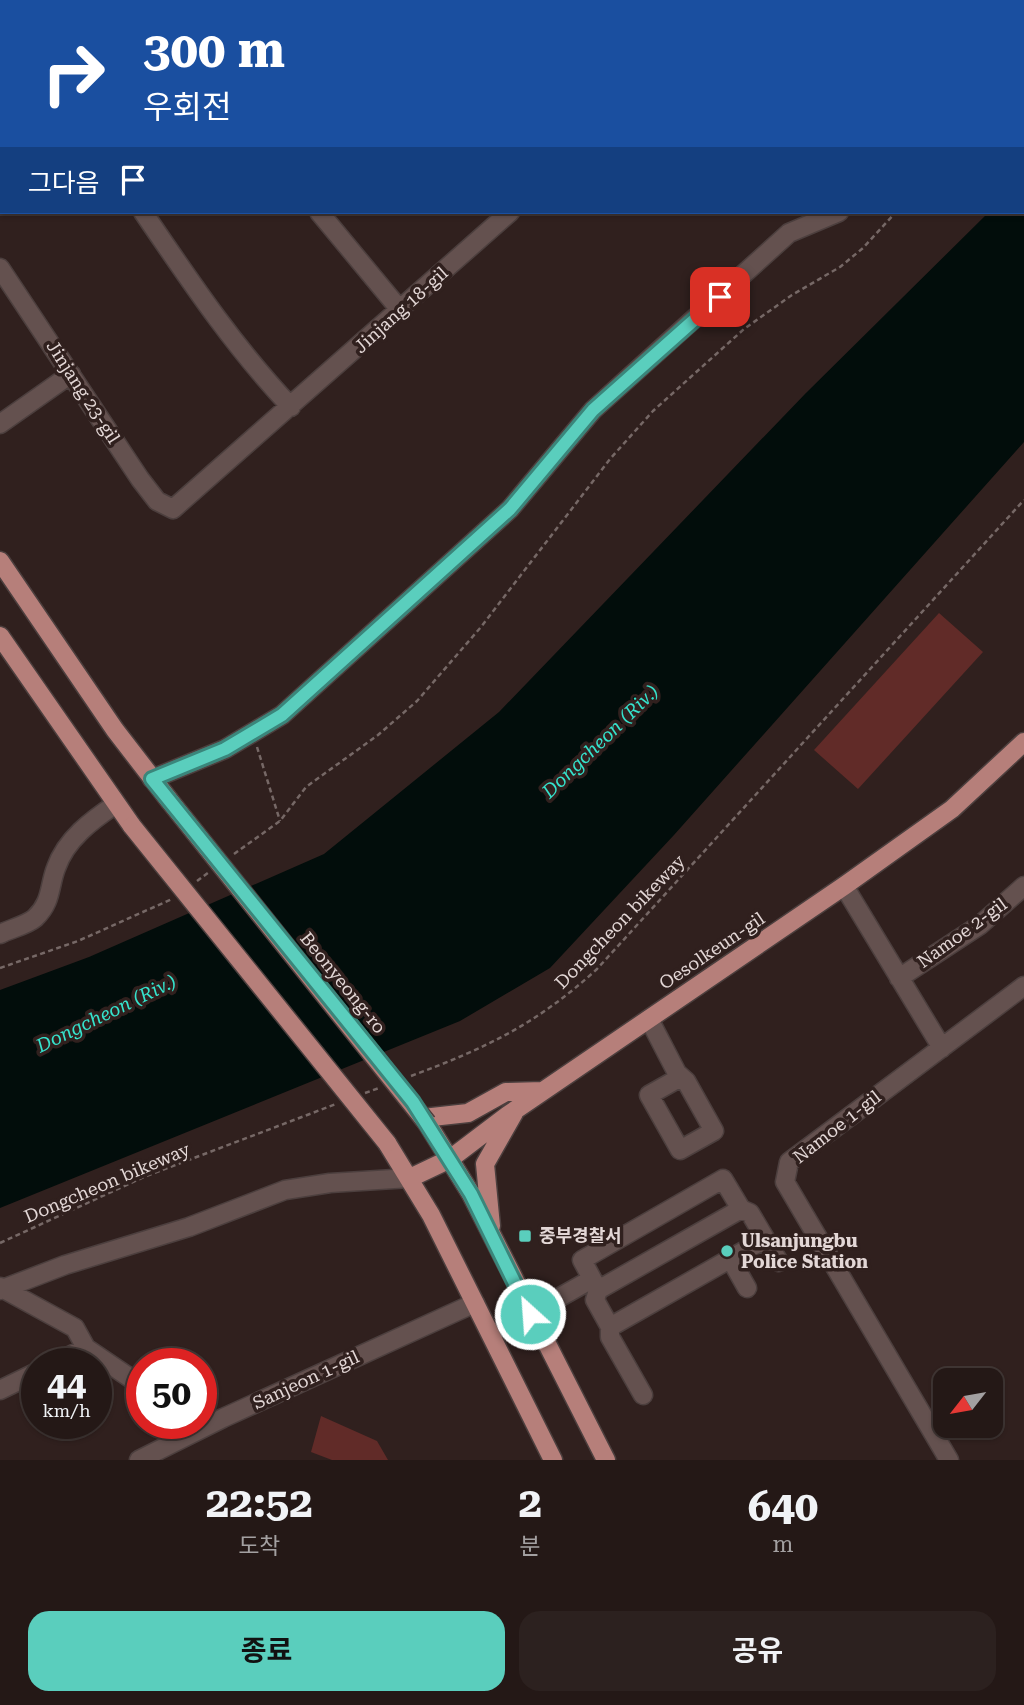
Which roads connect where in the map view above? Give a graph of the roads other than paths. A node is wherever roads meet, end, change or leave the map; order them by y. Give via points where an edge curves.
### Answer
1 (145, 214) edge
2 (321, 214) edge
3 (508, 214) edge
4 (834, 214) edge
5 (0, 268) edge
6 (401, 311) junction
7 (71, 374) junction
8 (292, 407) junction
9 (0, 424) edge
10 (173, 509) joint
11 (0, 561) edge
12 (0, 636) edge
13 (1024, 742) edge
14 (152, 779) junction
15 (116, 804) junction
16 (844, 886) junction
17 (1024, 886) edge
18 (0, 934) edge
19 (900, 978) junction
20 (1024, 986) edge
21 (649, 1019) junction
22 (942, 1048) junction
23 (681, 1077) dead end
24 (543, 1091) junction
25 (515, 1110) junction
26 (425, 1120) junction
27 (450, 1159) junction
28 (410, 1178) junction
29 (741, 1209) junction
30 (492, 1237) junction
31 (765, 1239) junction
32 (730, 1258) junction
33 (779, 1262) dead end
34 (595, 1285) junction
35 (747, 1288) dead end
36 (1, 1289) edge
37 (475, 1303) junction
38 (530, 1314) junction
39 (610, 1327) junction
40 (86, 1348) edge
41 (21, 1380) edge
42 (0, 1390) edge
43 (643, 1395) dead end
44 (217, 1417) edge
45 (176, 1439) edge
46 (139, 1460) edge
47 (552, 1460) edge
48 (606, 1460) edge
49 (948, 1460) edge

1 - 8 street via 214,317
2 - 6 street
3 - 6 street, Jinjang 18-gil
4 - 14 street via 789,233 593,410 510,509 282,715 225,749
5 - 7 street, Jinjang 23-gil
6 - 8 street, Jinjang 18-gil
7 - 9 street
7 - 10 street, Jinjang 23-gil via 139,478 157,501
8 - 10 street, Jinjang 18-gil
11 - 14 main road, Beonyeong-ro
12 - 15 main road
13 - 16 main road, Oesolkeun-gil via 952,809
14 - 26 main road, Beonyeong-ro, bridge
15 - 18 street via 72,840 56,868 52,892 34,918
15 - 28 main road, bridge via 387,1143
16 - 19 street, Namoe 2-gil
16 - 21 main road, Oesolkeun-gil
17 - 19 street, Namoe 2-gil via 980,925
19 - 22 street, Namoe 2-gil
20 - 22 street, Namoe 1-gil
21 - 23 street
21 - 24 main road, Oesolkeun-gil
22 - 49 street, Namoe 1-gil via 789,1162 785,1182
24 - 25 main road, Oesolkeun-gil
24 - 26 main road via 506,1091 468,1113
25 - 27 main road, Oesolkeun-gil
25 - 30 main road via 485,1164
26 - 27 main road, Beonyeong-ro
27 - 28 main road, Oesolkeun-gil
27 - 30 main road, Beonyeong-ro
28 - 36 street via 285,1190
28 - 37 main road
29 - 31 street via 750,1213
29 - 34 street
29 - 34 street via 723,1179 582,1260
30 - 38 main road, Beonyeong-ro
31 - 32 street
31 - 33 street
32 - 35 street
32 - 39 street
34 - 38 street
34 - 39 street via 594,1300
36 - 40 street via 75,1328
37 - 44 street, Sanjeon 1-gil
37 - 47 main road
38 - 48 main road, Beonyeong-ro
39 - 43 street via 610,1337
41 - 42 street
45 - 46 street, Sanjeon 1-gil

